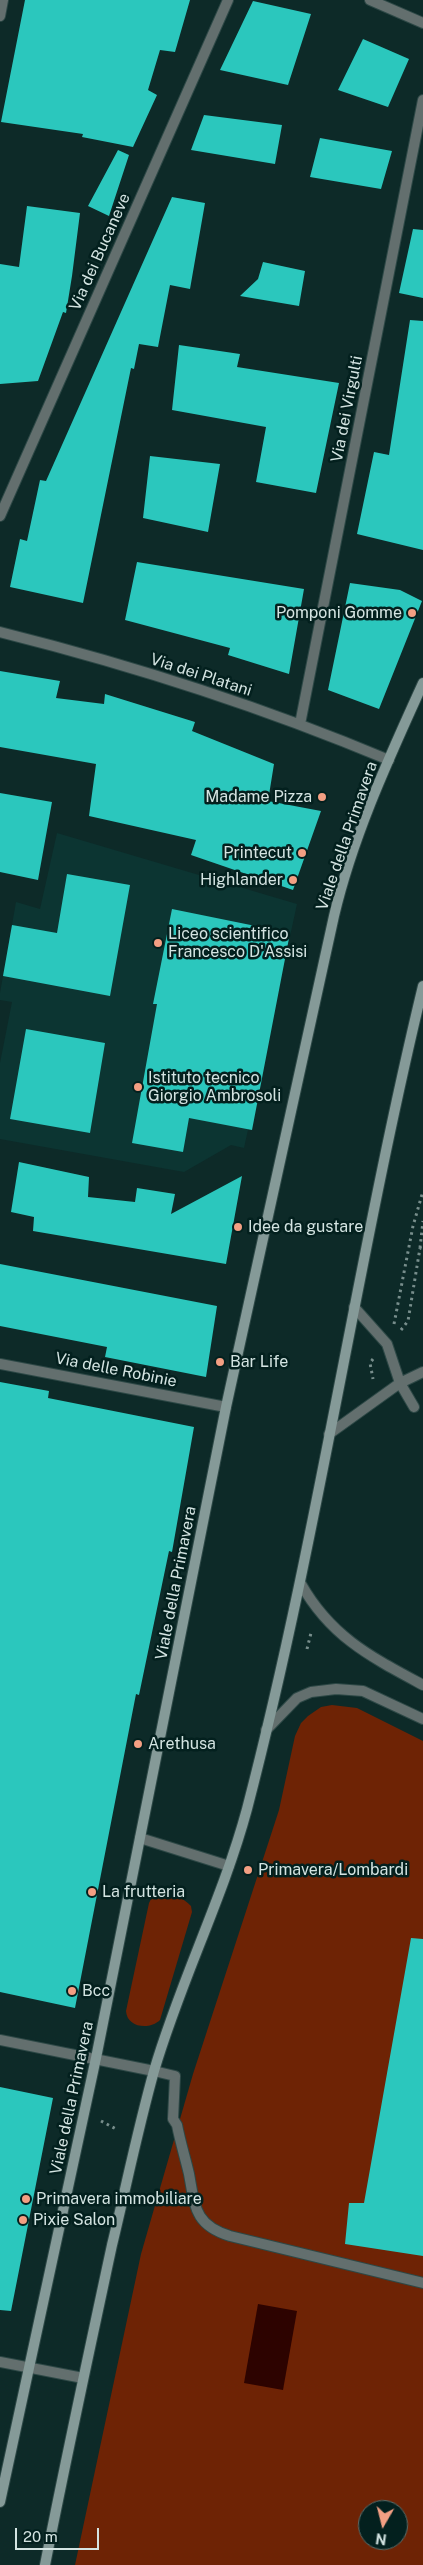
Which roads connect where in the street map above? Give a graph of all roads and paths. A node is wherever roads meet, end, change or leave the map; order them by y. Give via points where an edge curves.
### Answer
1 (3, 0) edge
2 (228, 0) edge
3 (370, 0) edge
4 (0, 16) edge
5 (423, 23) edge
6 (423, 100) edge
7 (0, 516) edge
8 (0, 632) edge
9 (423, 683) edge
10 (300, 724) junction
11 (389, 760) junction
12 (423, 986) edge
13 (423, 1191) edge
14 (423, 1221) edge
15 (422, 1249) edge
16 (354, 1307) junction
17 (393, 1329) dead end
18 (398, 1334) dead end
19 (0, 1364) edge
20 (423, 1372) edge
21 (400, 1383) junction
22 (226, 1407) junction
23 (414, 1407) dead end
24 (329, 1434) junction
25 (300, 1584) junction
26 (423, 1685) edge
27 (423, 1719) edge
28 (266, 1730) junction
29 (140, 1838) junction
30 (229, 1866) junction
31 (0, 2040) edge
32 (96, 2058) junction
33 (154, 2071) junction
34 (93, 2117) dead end
35 (118, 2130) dead end
36 (423, 2282) edge
37 (0, 2362) edge
38 (29, 2368) junction
39 (83, 2378) junction
40 (0, 2502) edge
41 (44, 2565) edge

1 - 4 street
2 - 7 street, Via dei Bucaneve
3 - 5 street
6 - 10 street, Via dei Virgulti
8 - 10 street, Via dei Platani via 157,676
9 - 11 main road, Viale della Primavera
10 - 11 street, Via dei Platani
11 - 22 main road, Viale della Primavera via 335,908
12 - 16 main road
13 - 17 path
14 - 15 path
15 - 18 path via 408,1321
16 - 21 street via 387,1344
16 - 24 main road
19 - 22 street, Via delle Robinie
20 - 21 street
21 - 23 street
21 - 24 street
22 - 29 main road, Viale della Primavera
24 - 25 main road
25 - 26 street via 331,1627 360,1649
25 - 28 main road
27 - 28 street via 363,1690 336,1688 297,1698
28 - 30 main road
29 - 30 street
29 - 32 main road, Viale della Primavera
30 - 33 main road
31 - 32 street
32 - 33 street
32 - 38 main road, Viale della Primavera
33 - 36 street via 176,2076 173,2119 194,2203 210,2228 230,2236
33 - 39 main road
34 - 35 path
37 - 38 street
38 - 39 street
38 - 40 main road, Viale della Primavera
39 - 41 main road

